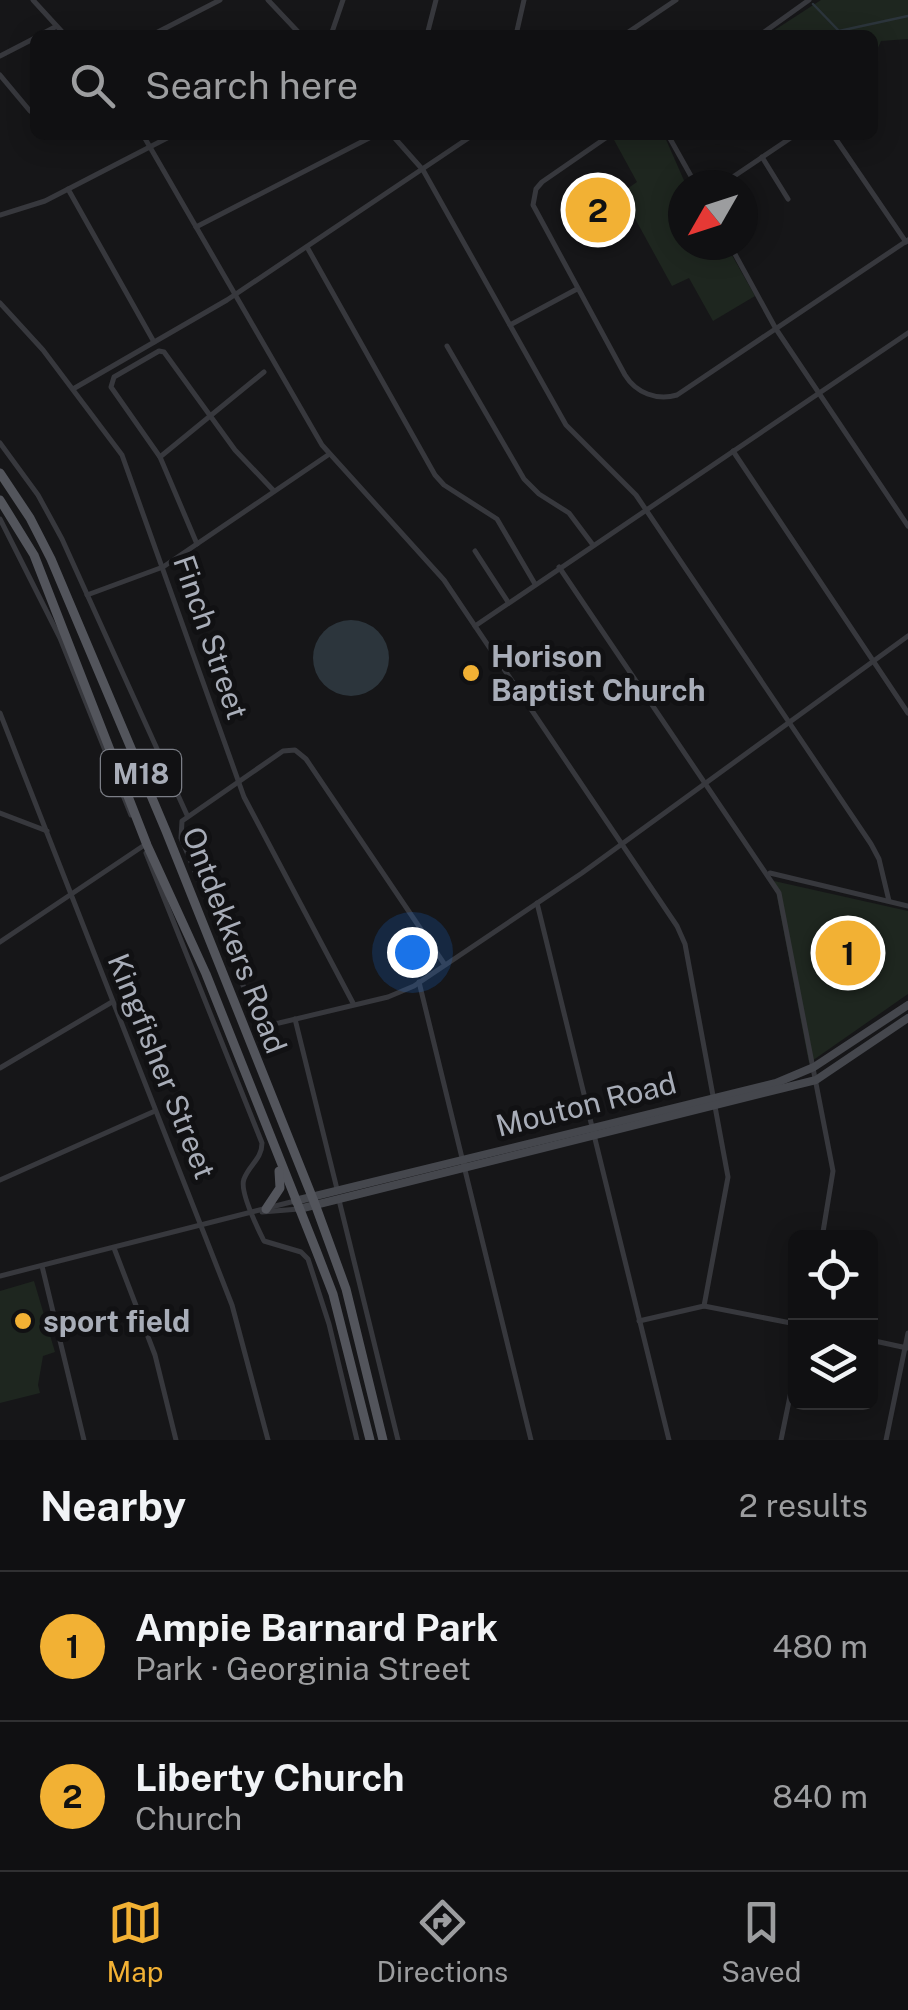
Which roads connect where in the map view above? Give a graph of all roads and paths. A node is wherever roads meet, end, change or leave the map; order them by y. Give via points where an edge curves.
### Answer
1 (32, 0) edge
2 (220, 0) edge
3 (268, 0) edge
4 (343, 0) edge
5 (436, 0) edge
6 (524, 0) edge
7 (676, 0) edge
8 (810, 0) edge
9 (57, 26) junction
10 (49, 30) edge
11 (60, 30) edge
12 (162, 30) edge
13 (295, 30) edge
14 (333, 30) edge
15 (429, 30) edge
16 (517, 30) edge
17 (631, 30) edge
18 (767, 30) edge
19 (30, 40) edge
20 (0, 56) edge
21 (0, 75) edge
22 (30, 111) dead end
23 (146, 140) edge
24 (163, 140) edge
25 (365, 140) edge
26 (396, 140) edge
27 (466, 140) edge
28 (603, 140) edge
29 (671, 140) edge
30 (788, 140) edge
31 (836, 140) edge
32 (150, 147) junction
33 (762, 158) junction
34 (423, 170) junction
35 (688, 170) edge
36 (744, 170) edge
37 (68, 189) junction
38 (788, 198) dead end
39 (0, 215) edge
40 (196, 227) junction
41 (907, 241) edge
42 (307, 246) junction
43 (738, 260) edge
44 (577, 288) junction
45 (234, 295) junction
46 (0, 303) edge
47 (510, 325) junction
48 (776, 329) junction
49 (907, 336) edge
50 (154, 342) junction
51 (447, 346) dead end
52 (264, 372) dead end
53 (73, 389) junction
54 (819, 394) junction
55 (211, 414) junction
56 (0, 443) edge
57 (733, 451) junction
58 (328, 455) junction
59 (160, 458) junction
60 (0, 473) edge
61 (274, 492) junction
62 (0, 500) edge
63 (646, 509) junction
64 (0, 519) edge
65 (908, 526) edge
66 (197, 544) junction
67 (594, 544) junction
68 (475, 550) dead end
69 (163, 566) junction
70 (560, 568) junction
71 (535, 584) junction
72 (87, 595) junction
73 (508, 602) junction
74 (476, 626) junction
75 (908, 636) edge
76 (872, 660) junction
77 (0, 712) edge
78 (908, 712) edge
79 (789, 722) junction
80 (238, 782) junction
81 (705, 783) junction
82 (0, 813) edge
83 (187, 816) junction
84 (47, 831) junction
85 (622, 844) junction
86 (144, 846) junction
87 (767, 873) junction
88 (70, 896) junction
89 (889, 901) junction
90 (536, 903) junction
91 (908, 906) edge
92 (0, 942) edge
93 (444, 965) junction
94 (419, 982) junction
95 (112, 1002) junction
96 (354, 1004) junction
97 (907, 1011) edge
98 (295, 1019) junction
99 (814, 1067) junction
100 (0, 1068) edge
101 (816, 1080) junction
102 (716, 1100) junction
103 (155, 1110) junction
104 (592, 1131) junction
105 (270, 1136) junction
106 (464, 1162) junction
107 (0, 1180) edge
108 (338, 1193) junction
109 (314, 1200) junction
110 (297, 1205) junction
111 (260, 1212) junction
112 (202, 1226) junction
113 (823, 1230) edge
114 (114, 1248) junction
115 (42, 1266) junction
116 (0, 1276) edge
117 (704, 1306) junction
118 (639, 1321) junction
119 (788, 1322) edge
120 (908, 1333) edge
121 (878, 1342) edge
122 (907, 1348) edge
123 (788, 1406) edge
124 (84, 1440) edge
125 (176, 1440) edge
126 (268, 1440) edge
127 (357, 1440) edge
128 (370, 1440) edge
129 (383, 1440) edge
130 (398, 1440) edge
131 (531, 1440) edge
132 (669, 1440) edge
133 (781, 1440) edge
134 (886, 1440) edge

1 - 9 street
2 - 12 street
3 - 13 street
4 - 14 street
5 - 15 street
6 - 16 street
7 - 17 street
8 - 18 street
9 - 10 street
9 - 11 street
19 - 20 street
21 - 22 street
23 - 32 street
24 - 32 street
25 - 40 street
26 - 34 street
27 - 34 street
28 - 44 street via 544,180 534,196 534,210
29 - 35 street
30 - 33 street
31 - 41 street
32 - 37 street
32 - 40 street
33 - 36 street
33 - 38 street
34 - 42 street
34 - 47 street
37 - 39 street
37 - 50 street
40 - 45 street
41 - 48 street
42 - 45 street
42 - 71 street via 435,475 497,519
43 - 48 street
44 - 47 street
44 - 48 street via 632,385 654,395 678,396
45 - 50 street
45 - 58 street
46 - 53 street, Finch Street
47 - 63 street via 566,425
48 - 54 street
49 - 54 street
50 - 53 street
51 - 67 street via 524,479 569,512
52 - 55 street
53 - 69 street, Finch Street via 122,455
54 - 57 street
54 - 65 street
55 - 59 street
55 - 59 street via 164,352 114,376 111,387
55 - 61 street
56 - 72 street, Ontdekkers Road via 46,509
57 - 63 street
57 - 76 street
58 - 61 street
58 - 74 street via 438,572
59 - 66 street
60 - 109 main road, Ontdekkers Road / M18 via 51,559
61 - 66 street
62 - 105 main road, Ontdekkers Road / M18 via 34,554
63 - 67 street
63 - 79 street
64 - 86 street, Ontdekkers Road via 60,638
66 - 69 street
67 - 70 street
68 - 73 street
69 - 72 street
69 - 80 street, Finch Street
70 - 71 street
70 - 81 street
71 - 73 street
72 - 83 street, Ontdekkers Road
73 - 74 street
74 - 85 street
75 - 76 street
76 - 78 street
76 - 79 street
77 - 84 street, Kingfisher Street
79 - 81 street
79 - 89 street via 875,850
80 - 83 street
80 - 93 street via 292,749 306,759
80 - 96 street, Finch Street
81 - 85 street
81 - 87 street
82 - 84 street
83 - 98 street, Ontdekkers Road via 181,838 252,1013 270,1024
84 - 88 street, Kingfisher Street
85 - 90 street
85 - 102 street via 683,939
86 - 88 street
86 - 111 street, Ontdekkers Road via 262,1141 262,1154 242,1184
87 - 89 street
87 - 99 street via 782,902
88 - 92 street
88 - 95 street, Kingfisher Street
89 - 91 street
90 - 93 street
90 - 104 street
93 - 94 street
94 - 96 street
94 - 106 street
95 - 100 street
95 - 103 street, Kingfisher Street
96 - 98 street
97 - 99 main road, Mouton Road
97 - 101 main road, Mouton Road
98 - 108 street, Ontdekkers Road
99 - 101 street
99 - 102 main road, Mouton Road
101 - 102 main road, Mouton Road
101 - 113 street via 834,1171
102 - 104 main road, Mouton Road
102 - 117 street via 728,1176
103 - 107 street
103 - 112 street, Kingfisher Street
104 - 106 main road, Mouton Road
104 - 118 street
105 - 110 main road, Ontdekkers Road / M18
105 - 111 main road via 280,1183
106 - 108 main road, Mouton Road
106 - 131 street
108 - 109 main road, Mouton Road
108 - 130 street, Ontdekkers Road
109 - 110 main road, Mouton Road
109 - 129 main road, Ontdekkers Road / M18 via 346,1290
110 - 111 street, Mouton Road
110 - 128 main road, Ontdekkers Road / M18 via 334,1294
111 - 112 street, Mouton Road
111 - 127 street via 266,1242 301,1252 309,1262
112 - 114 street, Mouton Road
112 - 126 street, Kingfisher Street via 241,1328
114 - 115 street, Mouton Road
114 - 125 street via 155,1356
115 - 116 street, Mouton Road
115 - 124 street
117 - 118 street
117 - 119 street
118 - 132 street
120 - 122 street
121 - 122 street
122 - 134 street
123 - 133 street

